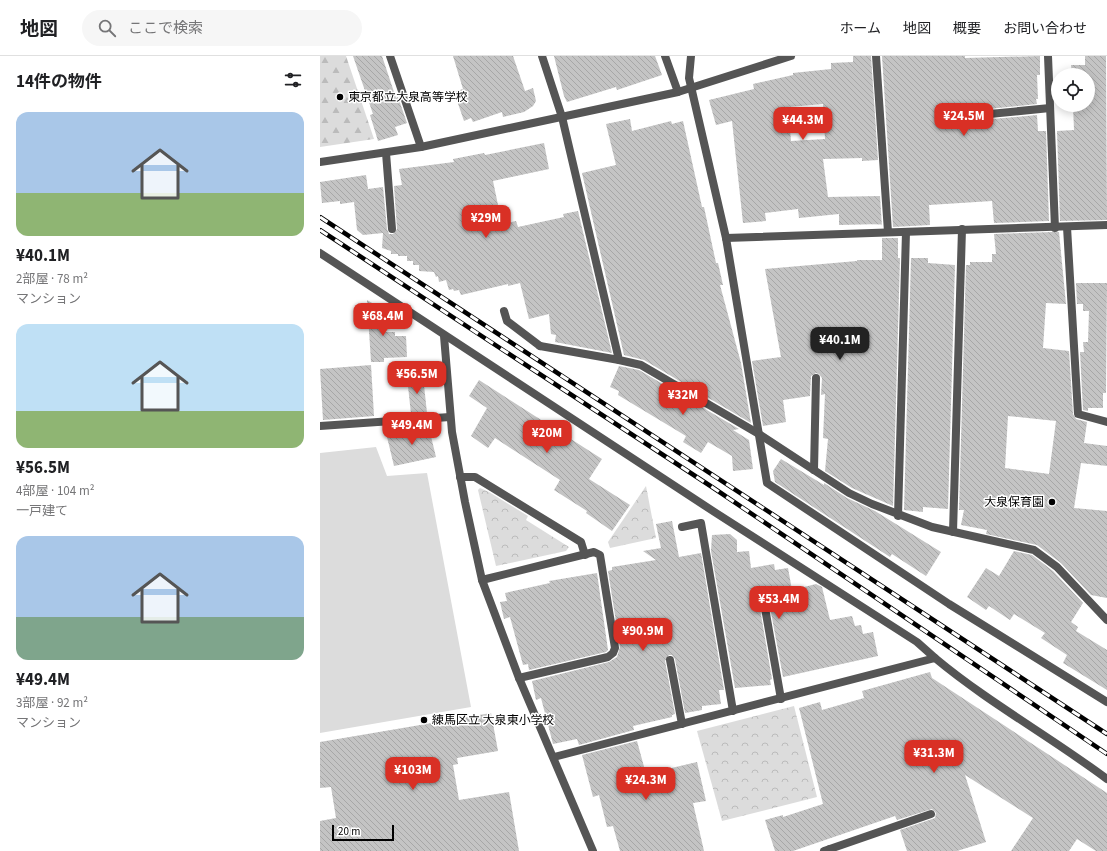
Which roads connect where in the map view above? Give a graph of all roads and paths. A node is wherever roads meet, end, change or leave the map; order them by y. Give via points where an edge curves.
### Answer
1 (390, 56) edge
2 (542, 56) edge
3 (665, 56) edge
4 (691, 56) edge
5 (791, 56) edge
6 (876, 56) edge
7 (1048, 56) edge
8 (691, 88) junction
9 (678, 92) junction
10 (1050, 108) junction
11 (969, 116) dead end
12 (562, 117) junction
13 (421, 147) junction
14 (386, 153) junction
15 (320, 162) edge
16 (1107, 225) edge
17 (1067, 227) junction
18 (1055, 228) junction
19 (392, 229) dead end
20 (962, 230) junction
21 (888, 232) junction
22 (906, 232) junction
23 (726, 238) junction
24 (320, 254) edge
25 (504, 311) dead end
26 (444, 336) junction
27 (619, 360) junction
28 (816, 378) dead end
29 (450, 417) junction
30 (1107, 422) edge
31 (320, 426) edge
32 (758, 434) junction
33 (814, 470) junction
34 (460, 478) junction
35 (898, 516) junction
36 (682, 527) dead end
37 (954, 532) junction
38 (586, 555) junction
39 (482, 580) junction
40 (765, 608) dead end
41 (1107, 620) edge
42 (935, 658) junction
43 (670, 660) dead end
44 (519, 678) junction
45 (781, 699) junction
46 (1107, 702) edge
47 (733, 711) junction
48 (682, 724) junction
49 (554, 757) junction
50 (1107, 779) edge
51 (931, 814) dead end
52 (828, 850) edge
53 (592, 851) edge

1 - 13 street
2 - 12 street
3 - 9 street
4 - 8 street
5 - 8 street
6 - 21 street
7 - 10 street
8 - 9 street
8 - 23 street
9 - 12 street
10 - 11 street
10 - 18 street
12 - 13 street
12 - 27 street
13 - 14 street
14 - 15 street
14 - 19 street
16 - 17 street
17 - 18 street
17 - 30 street via 1078,414
18 - 20 street
20 - 22 street
20 - 37 street
21 - 22 street
21 - 23 street
22 - 35 street
23 - 32 street
24 - 26 street
25 - 27 street via 507,321 540,346
26 - 29 street
26 - 42 street via 917,642
27 - 32 street via 641,366
28 - 33 street
29 - 31 street
29 - 34 street
32 - 33 street
32 - 46 street via 764,477 771,486 949,604
33 - 35 street via 849,493
34 - 38 street via 475,477 581,542
34 - 39 street
35 - 37 street
36 - 47 street via 701,523
37 - 41 street via 1034,550 1057,567
38 - 39 street
38 - 44 street via 594,552 600,555 615,648 613,653 608,657
39 - 44 street
40 - 45 street
42 - 45 street
42 - 50 street via 960,679 1068,750
43 - 48 street
44 - 49 street
45 - 47 street
47 - 48 street
48 - 49 street
49 - 53 street
51 - 52 street

